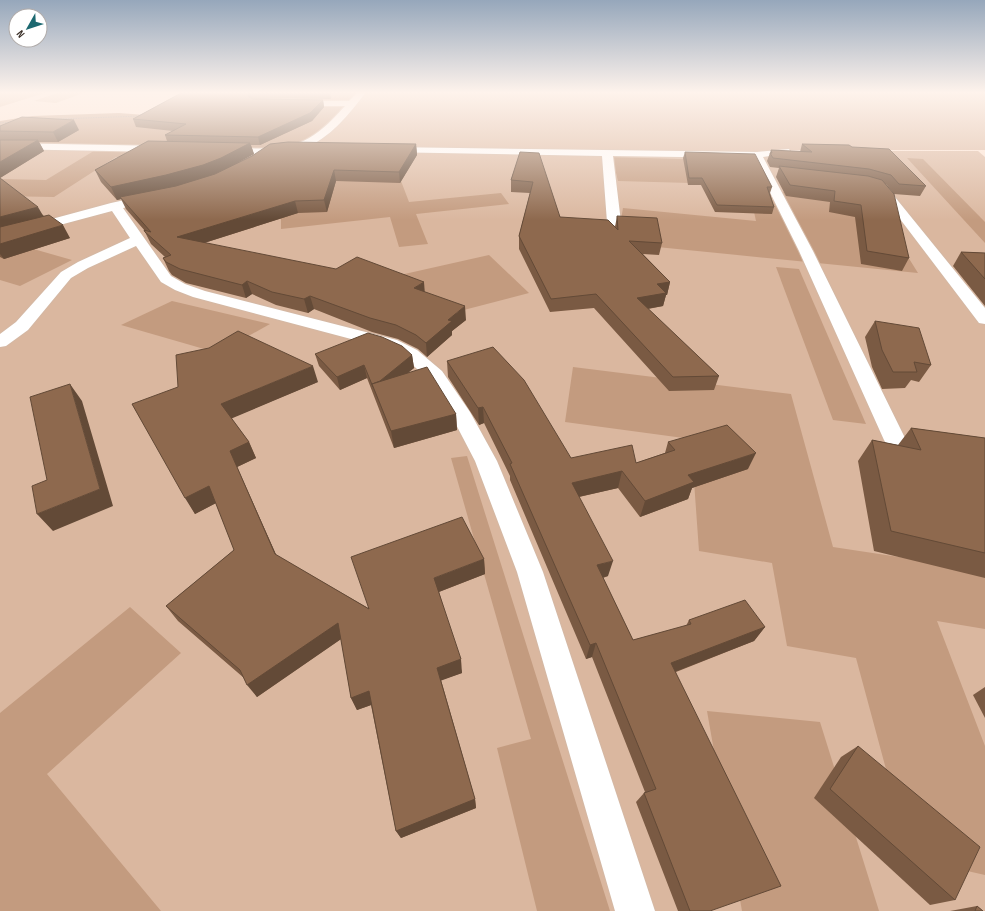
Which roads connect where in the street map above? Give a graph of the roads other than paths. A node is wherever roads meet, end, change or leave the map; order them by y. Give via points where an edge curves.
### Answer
1 (322, 135) edge
2 (0, 146) edge
3 (292, 148) junction
4 (179, 149) edge
5 (323, 149) edge
6 (215, 150) edge
7 (377, 150) edge
8 (268, 151) junction
9 (785, 151) edge
10 (607, 153) junction
11 (757, 154) junction
12 (239, 171) edge
13 (864, 183) edge
14 (173, 193) edge
15 (115, 206) junction
16 (614, 222) dead end
17 (0, 237) edge
18 (138, 240) junction
19 (985, 319) edge
20 (0, 342) edge
21 (895, 440) dead end
22 (635, 911) edge

1 - 3 street via 307,144
2 - 4 street
3 - 5 street
3 - 8 street
6 - 8 street
7 - 10 street
8 - 12 street
9 - 11 street
10 - 11 street
10 - 16 street
11 - 21 street via 772,172
13 - 19 street via 882,188
14 - 15 street
15 - 17 street
15 - 18 street
18 - 20 street via 83,265 66,276 22,326
18 - 22 street via 166,279 180,287 391,344 411,354 436,375 460,412 486,461 530,572

